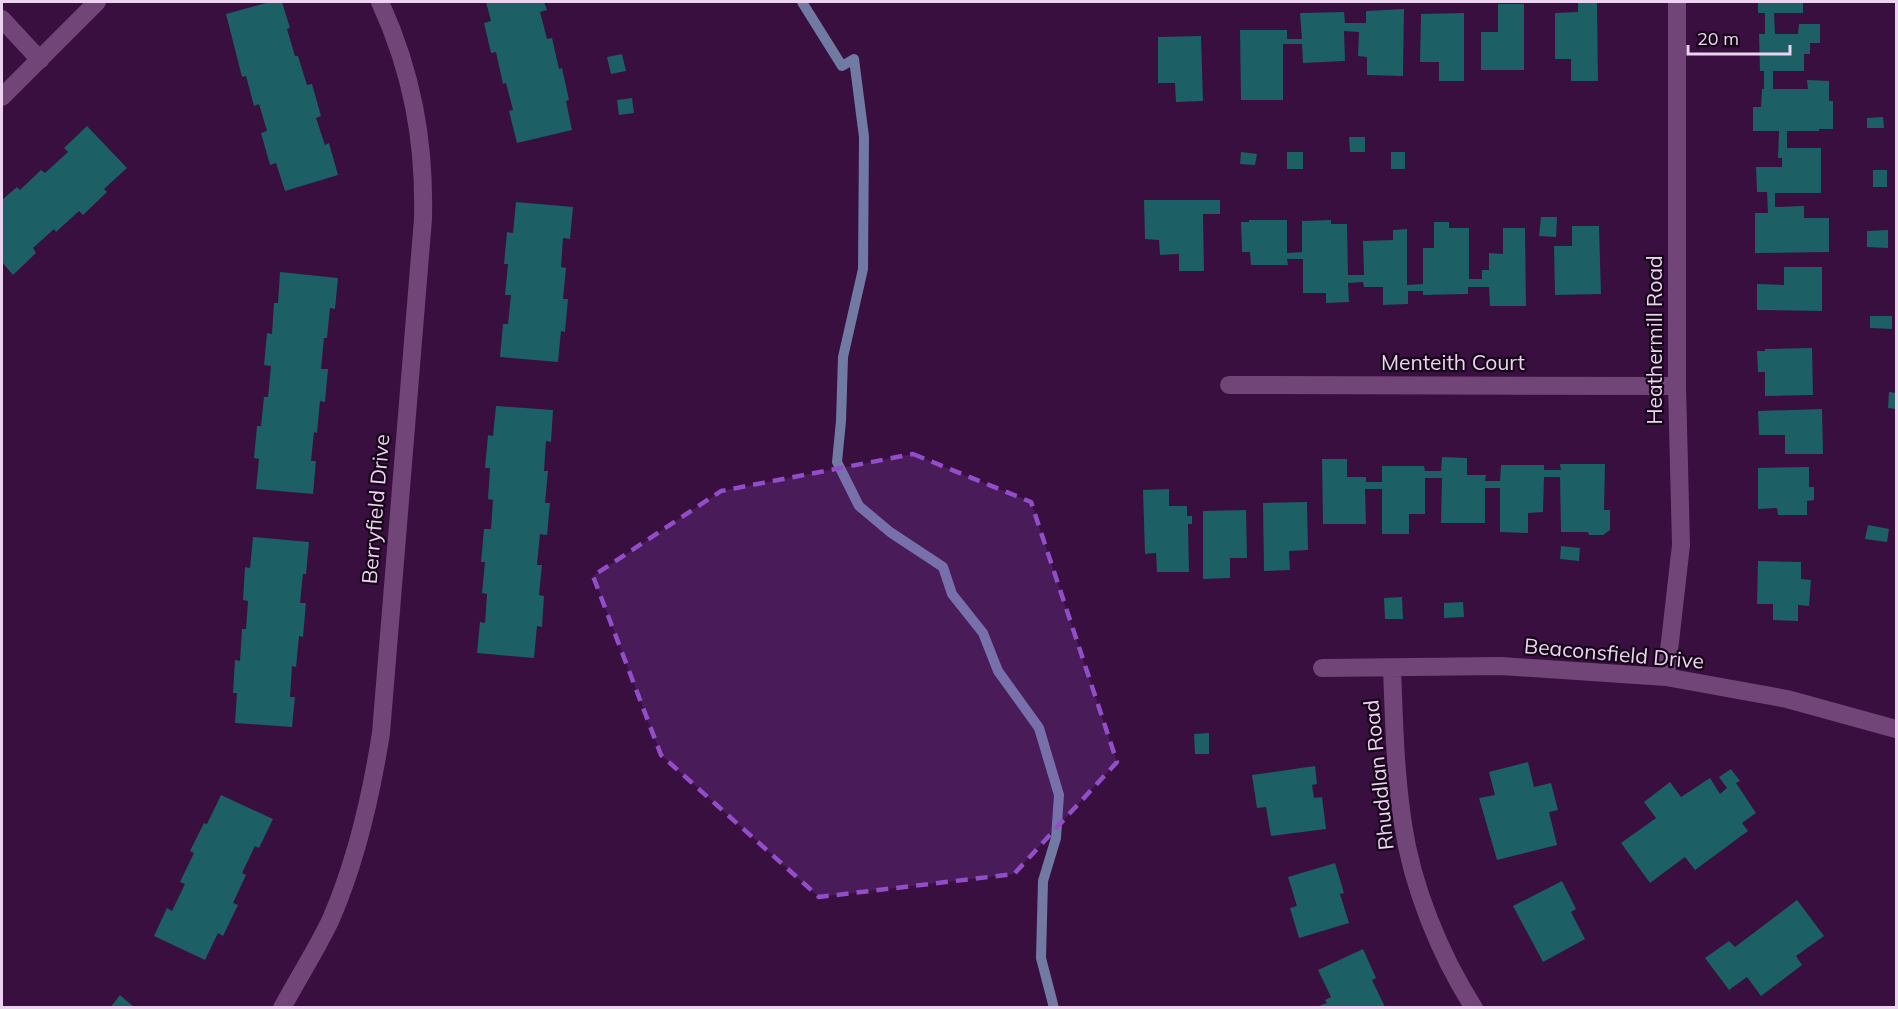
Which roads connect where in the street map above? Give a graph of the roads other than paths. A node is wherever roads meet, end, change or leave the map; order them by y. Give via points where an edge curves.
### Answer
1 (97, 2) edge
2 (380, 2) edge
3 (1677, 2) edge
4 (2, 19) edge
5 (40, 60) junction
6 (2, 97) edge
7 (1229, 385) dead end
8 (1677, 386) junction
9 (1322, 668) dead end
10 (1392, 668) junction
11 (1666, 677) junction
12 (1896, 729) edge
13 (282, 1008) edge
14 (1474, 1008) edge

1 - 5 street
2 - 13 street, Berryfield Drive via 405,68 421,140 424,180 381,733 374,779 351,867 330,920
3 - 8 street, Heathermill Road
4 - 5 street
5 - 6 street
7 - 8 street, Menteith Court
8 - 11 street, Heathermill Road via 1680,545
9 - 10 street, Beaconsfield Drive
10 - 11 street, Beaconsfield Drive via 1501,666
10 - 14 street, Rhuddlan Road via 1403,825 1414,873 1448,963
11 - 12 street, Beaconsfield Drive via 1787,699

